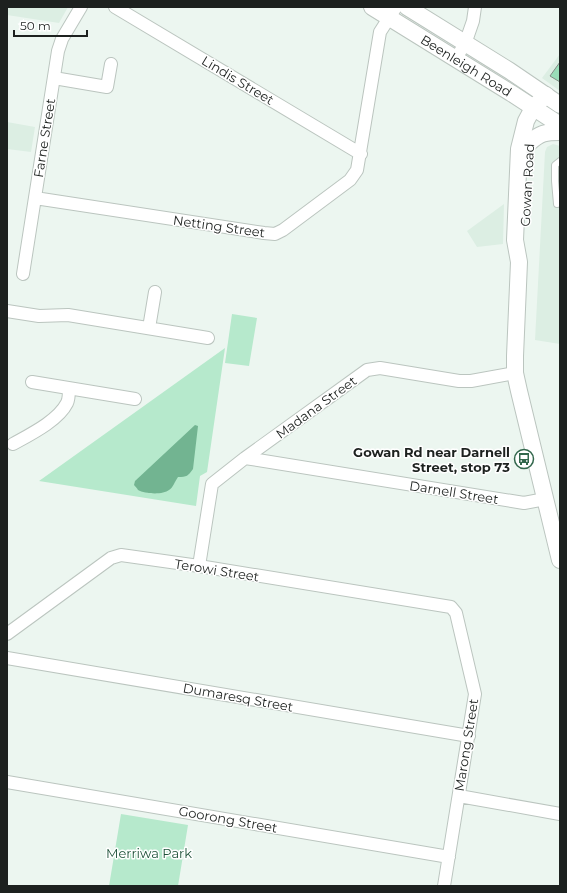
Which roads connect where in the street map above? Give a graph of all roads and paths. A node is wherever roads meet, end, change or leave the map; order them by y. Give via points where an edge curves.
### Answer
1 (81, 7) edge
2 (115, 7) edge
3 (372, 7) edge
4 (407, 7) edge
5 (475, 7) edge
6 (393, 12) edge
7 (465, 44) junction
8 (456, 58) junction
9 (111, 64) dead end
10 (54, 78) junction
11 (511, 93) junction
12 (546, 95) junction
13 (560, 105) edge
14 (537, 110) junction
15 (560, 124) edge
16 (560, 132) edge
17 (524, 146) junction
18 (361, 154) junction
19 (560, 161) edge
20 (35, 198) junction
21 (558, 204) dead end
22 (23, 274) dead end
23 (155, 292) dead end
24 (7, 311) edge
25 (149, 328) junction
26 (208, 338) dead end
27 (515, 373) junction
28 (32, 382) dead end
29 (69, 388) junction
30 (135, 399) dead end
31 (13, 444) dead end
32 (245, 458) junction
33 (545, 499) junction
34 (560, 560) edge
35 (199, 566) junction
36 (451, 607) joint
37 (7, 634) edge
38 (7, 658) edge
39 (469, 736) junction
40 (7, 782) edge
41 (459, 796) junction
42 (560, 814) edge
43 (449, 857) junction
44 (444, 886) edge

1 - 10 street, Farne Street via 62,39
2 - 18 street, Lindis Street
3 - 6 main road, Beenleigh Road
4 - 7 main road, Beenleigh Road
5 - 7 street
6 - 8 main road, Beenleigh Road
6 - 18 street, Netting Street via 380,32
7 - 8 street
7 - 12 main road, Beenleigh Road
8 - 11 main road, Beenleigh Road
9 - 10 street via 107,87
10 - 20 street, Farne Street
11 - 14 main road, Beenleigh Road
11 - 17 main road via 518,104 517,136
12 - 13 main road, Beenleigh Road
12 - 14 main road, Gowan Road
14 - 15 main road, Beenleigh Road
14 - 17 main road, Gowan Road via 524,126
16 - 17 main road via 544,132
17 - 27 main road, Gowan Road via 516,240 519,262
18 - 20 street, Netting Street via 357,170 350,180 275,234
19 - 21 lane via 555,165
20 - 22 street, Farne Street
23 - 25 street
24 - 25 street via 39,316 68,315
25 - 26 street
27 - 32 street, Madana Street via 459,381 380,368 367,370
27 - 33 main road, Gowan Road
28 - 29 street
29 - 30 street
29 - 31 street via 68,401 62,411 42,427
32 - 33 street, Darnell Street via 524,503
32 - 35 street, Madana Street via 212,484
33 - 34 main road, Gowan Road
35 - 36 street, Terowi Street
35 - 37 street, Terowi Street via 121,555 111,558
36 - 39 street, Marong Street via 456,613 475,694
38 - 39 street, Dumaresq Street
39 - 41 street, Marong Street
40 - 43 street, Goorong Street
41 - 42 street
41 - 43 street, Marong Street
43 - 44 street, Marong Street

